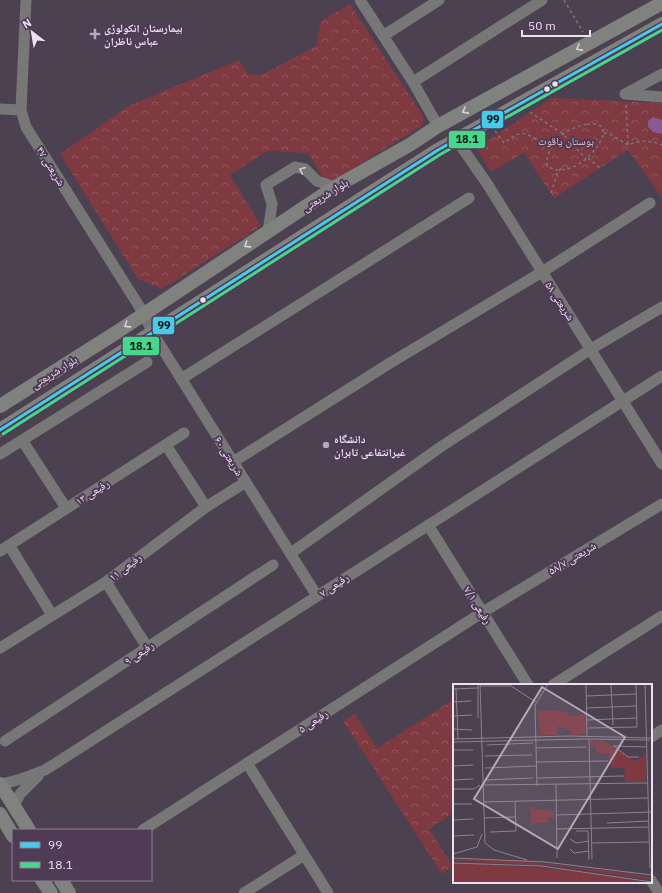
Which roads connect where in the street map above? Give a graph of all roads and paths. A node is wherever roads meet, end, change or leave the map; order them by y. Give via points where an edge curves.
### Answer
1 (26, 0) edge
2 (360, 0) edge
3 (439, 0) edge
4 (542, 0) edge
5 (564, 0) edge
6 (662, 3) edge
7 (662, 24) edge
8 (384, 36) junction
9 (590, 42) junction
10 (662, 74) edge
11 (413, 82) junction
12 (625, 94) junction
13 (662, 98) edge
14 (0, 109) edge
15 (21, 110) junction
16 (529, 111) dead end
17 (438, 126) junction
18 (490, 133) dead end
19 (604, 133) junction
20 (563, 134) junction
21 (456, 140) junction
22 (628, 145) junction
23 (662, 145) edge
24 (550, 148) junction
25 (588, 158) junction
26 (586, 159) junction
27 (600, 168) dead end
28 (563, 170) junction
29 (336, 187) junction
30 (551, 194) dead end
31 (468, 198) dead end
32 (650, 203) dead end
33 (268, 232) junction
34 (542, 272) junction
35 (662, 307) edge
36 (144, 314) junction
37 (152, 332) junction
38 (591, 349) junction
39 (147, 362) dead end
40 (662, 376) edge
41 (181, 379) junction
42 (623, 401) junction
43 (0, 406) edge
44 (0, 430) edge
45 (184, 433) dead end
46 (22, 440) junction
47 (166, 445) junction
48 (0, 454) edge
49 (233, 462) junction
50 (662, 464) edge
51 (246, 482) junction
52 (662, 504) edge
53 (206, 507) junction
54 (66, 508) junction
55 (428, 525) junction
56 (4, 548) edge
57 (291, 553) junction
58 (273, 565) dead end
59 (106, 582) junction
60 (317, 596) junction
61 (483, 612) junction
62 (52, 615) junction
63 (662, 616) edge
64 (147, 647) junction
65 (0, 648) edge
66 (527, 684) edge
67 (555, 684) edge
68 (662, 730) edge
69 (652, 736) edge
70 (6, 741) dead end
71 (247, 763) junction
72 (44, 770) junction
73 (0, 784) edge
74 (14, 806) junction
75 (0, 814) edge
76 (28, 829) edge
77 (145, 829) edge
78 (8, 833) edge
79 (304, 855) junction
80 (43, 881) edge
81 (652, 882) edge
82 (51, 893) edge
83 (244, 893) edge
84 (328, 893) edge
85 (659, 893) edge

1 - 15 street, شریعتی ۴۷
2 - 8 street
3 - 8 street
4 - 11 street
5 - 9 path
6 - 9 main road, بلوار شریعتی
7 - 21 main road, بلوار شریعتی
8 - 11 street
9 -> 17 main road, بلوار شریعتی
10 - 12 street
11 - 17 street
12 - 13 street
12 - 22 path
14 - 15 street
15 - 36 street, شریعتی ۴۷ via 29,132
16 - 20 path
17 - 29 main road, بلوار شریعتی
18 - 24 path via 495,130 504,143 518,134 527,134
19 - 20 path via 601,126 587,124
19 - 22 path
19 - 25 path via 602,140
20 - 24 path
20 - 26 path
21 - 34 street, شریعتی ۵۸ via 488,185
21 - 37 main road, بلوار شریعتی
22 - 23 path via 648,141
24 - 28 path via 546,163 552,169
25 - 26 path
25 - 27 path
26 - 28 path
28 - 30 path via 561,168 557,174
29 - 33 main road, بلوار شریعتی
29 -> 33 street via 317,182 305,169 295,167 266,185 272,204
31 - 41 street
32 - 34 street
33 -> 36 main road, بلوار شریعتی
34 - 38 street, شریعتی ۵۸
34 - 49 street via 390,362
35 - 38 street
36 - 37 street, شریعتی ۶۰
36 -> 43 main road, بلوار شریعتی
37 - 41 street, شریعتی ۶۰
37 - 44 main road, بلوار شریعتی
38 - 42 street, شریعتی ۵۸
38 - 57 street via 442,446
39 - 46 street
40 - 42 street, رفیعی ۷
41 - 49 street, شریعتی ۶۰
42 - 50 street, شریعتی ۵۸
42 - 55 street, رفیعی ۷
45 - 47 street, رفیعی ۱۳
46 - 48 street
46 - 54 street
47 - 53 street
47 - 54 street, رفیعی ۱۳
49 - 51 street, شریعتی ۶۰
51 - 53 street, رفیعی ۱۱
51 - 57 street, شریعتی ۶۰
52 - 61 street, شریعتی ۵۸/۷
53 - 59 street, رفیعی ۱۱
54 - 56 street, رفیعی ۱۳
55 - 60 street, رفیعی ۷
55 - 61 street, رفیعی ۷/۱
56 - 62 street
57 - 60 street, شریعتی ۶۰
58 - 64 street, رفیعی ۹
59 - 62 street, رفیعی ۱۱
59 - 64 street
60 - 72 street, رفیعی ۷
61 - 66 street, رفیعی ۷/۱
61 - 71 street, رفیعی ۵
62 - 65 street, رفیعی ۱۱
63 - 67 street
64 - 70 street, رفیعی ۹
68 - 69 street
71 - 77 street, رفیعی ۵
71 - 79 street
72 - 73 street via 10,783
72 - 74 street via 20,794
73 - 74 main road
74 - 76 main road
75 - 78 main road
79 - 83 street
79 - 84 street
80 - 82 main road
81 - 85 street

